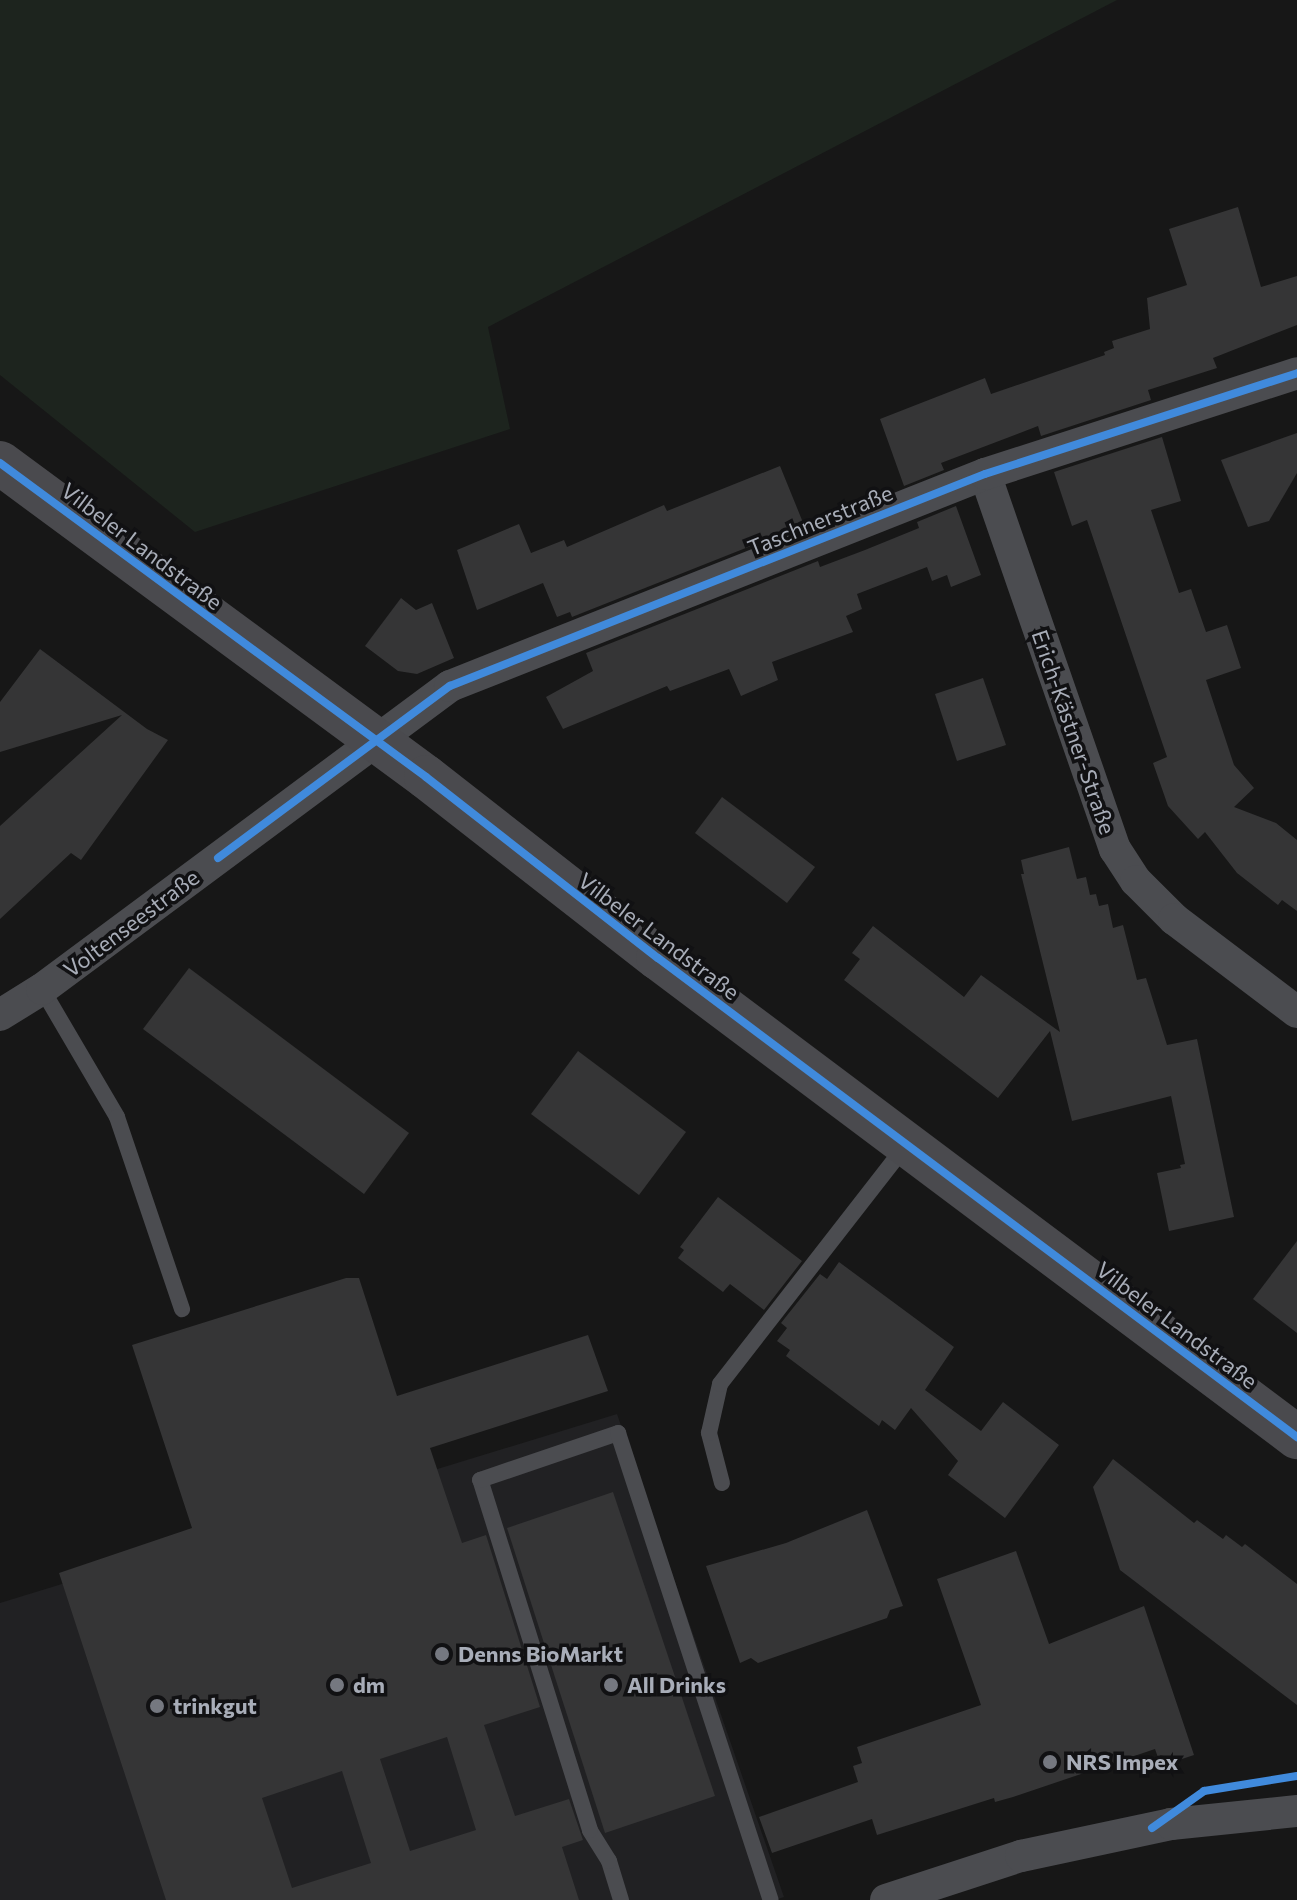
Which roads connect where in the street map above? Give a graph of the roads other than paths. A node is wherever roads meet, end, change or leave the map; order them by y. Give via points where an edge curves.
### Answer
1 (1297, 373) edge
2 (0, 463) edge
3 (985, 474) junction
4 (374, 741) junction
5 (42, 989) junction
6 (1297, 1012) edge
7 (0, 1015) edge
8 (906, 1144) junction
9 (182, 1309) dead end
10 (1297, 1437) edge
11 (722, 1483) dead end
12 (1297, 1811) edge
13 (621, 1900) edge
14 (771, 1900) edge
15 (886, 1900) edge

1 - 3 street, Taschnerstraße
2 - 4 main road, Vilbeler Landstraße
3 - 4 street, Taschnerstraße via 450,686
3 - 6 street, Erich-Kästner-Straße via 1115,849 1136,881 1174,919
4 - 5 street, Voltenseestraße
4 - 8 main road, Vilbeler Landstraße
5 - 7 street, Voltenseestraße
5 - 9 lane via 117,1117
8 - 10 main road, Vilbeler Landstraße
8 - 11 lane via 720,1384 709,1433
12 - 15 street via 1171,1824 1021,1856
13 - 14 lane via 609,1861 590,1830 480,1480 618,1433

